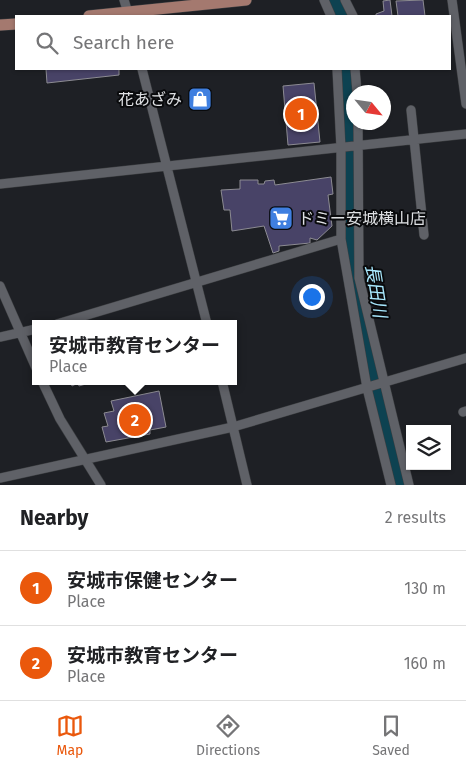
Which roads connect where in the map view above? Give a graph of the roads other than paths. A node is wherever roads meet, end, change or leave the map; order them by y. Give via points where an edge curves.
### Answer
1 (124, 0) edge
2 (246, 0) edge
3 (324, 0) edge
4 (345, 0) edge
5 (452, 0) edge
6 (128, 14) edge
7 (108, 15) edge
8 (331, 15) edge
9 (352, 15) edge
10 (15, 24) edge
11 (0, 26) edge
12 (142, 70) edge
13 (337, 70) edge
14 (355, 70) edge
15 (356, 85) edge
16 (466, 104) edge
17 (412, 110) dead end
18 (355, 130) edge
19 (466, 134) edge
20 (415, 140) junction
21 (350, 147) junction
22 (166, 168) junction
23 (0, 184) edge
24 (424, 235) dead end
25 (341, 240) junction
26 (197, 283) junction
27 (0, 286) edge
28 (71, 320) edge
29 (206, 320) edge
30 (32, 330) edge
31 (22, 334) junction
32 (0, 337) edge
33 (32, 358) edge
34 (466, 358) edge
35 (44, 385) edge
36 (223, 385) edge
37 (375, 385) junction
38 (234, 427) junction
39 (86, 458) junction
40 (0, 478) edge
41 (101, 485) edge
42 (246, 485) edge
43 (392, 485) edge
44 (408, 485) edge

1 - 6 street
2 - 6 main road
3 - 8 street
4 - 9 street
5 - 16 street
6 - 7 main road
10 - 11 main road
12 - 22 street
13 - 21 street
14 - 15 street
17 - 20 street
18 - 21 street
19 - 20 street
20 - 21 street
20 - 24 street
21 - 22 street
21 - 25 street
21 - 37 street via 359,278
22 - 23 street
22 - 26 street
25 - 26 street
25 - 37 street
26 - 28 street
26 - 29 street
27 - 31 street
30 - 31 street
31 - 32 street
31 - 33 street
34 - 37 street
35 - 39 street via 60,419
36 - 38 street
37 - 38 street
37 - 43 street
37 - 44 street
38 - 39 street
38 - 42 street
39 - 40 street
39 - 41 street

